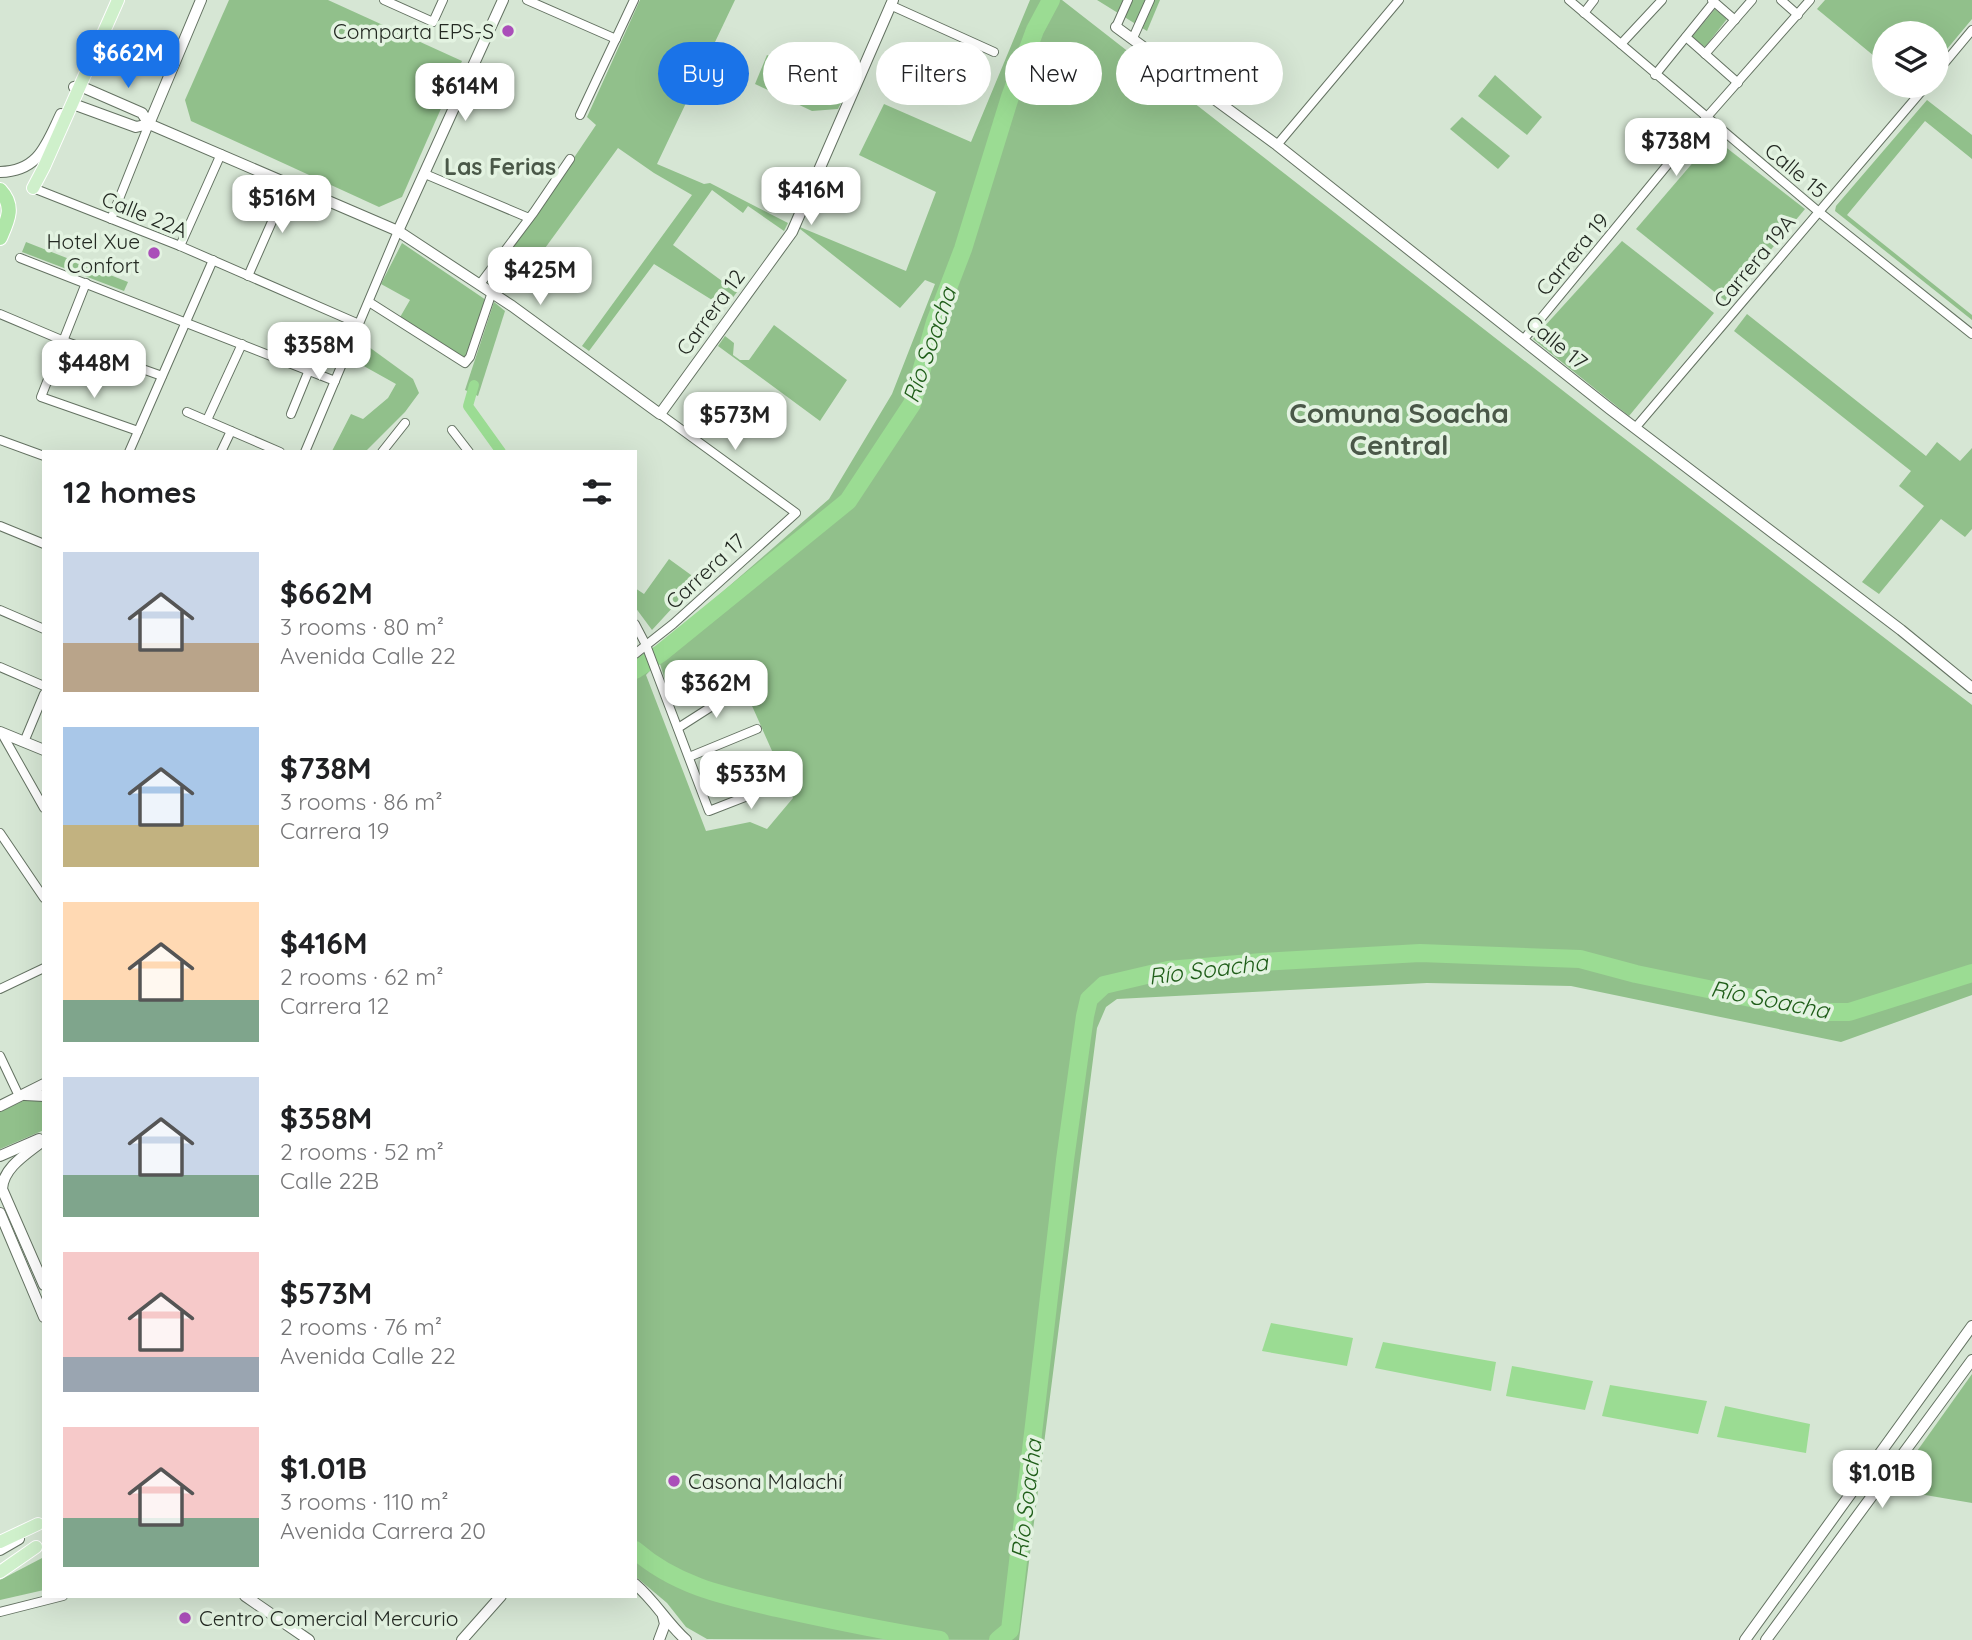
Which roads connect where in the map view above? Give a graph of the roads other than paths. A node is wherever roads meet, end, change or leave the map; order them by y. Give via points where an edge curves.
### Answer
1 (118, 0) edge
2 (201, 0) edge
3 (384, 0) edge
4 (443, 0) edge
5 (503, 0) edge
6 (527, 0) edge
7 (634, 0) edge
8 (1128, 0) edge
9 (1150, 0) edge
10 (1399, 0) edge
11 (1569, 0) edge
12 (1594, 0) edge
13 (1662, 0) edge
14 (1752, 0) edge
15 (1781, 0) edge
16 (1810, 0) edge
17 (1713, 1) edge
18 (887, 2) edge
19 (1584, 13) junction
20 (1798, 15) junction
21 (1735, 20) junction
22 (1116, 27) joint
23 (1972, 30) edge
24 (1686, 37) junction
25 (1133, 38) junction
26 (616, 39) junction
27 (1621, 44) junction
28 (994, 52) dead end
29 (1705, 54) junction
30 (1949, 58) edge
31 (1655, 75) junction
32 (1738, 83) junction
33 (80, 86) junction
34 (1916, 98) edge
35 (73, 104) junction
36 (580, 115) dead end
37 (1706, 118) junction
38 (149, 124) junction
39 (1277, 145) junction
40 (221, 154) junction
41 (570, 159) dead end
42 (0, 173) edge
43 (425, 174) junction
44 (289, 183) junction
45 (33, 188) joint
46 (0, 190) edge
47 (1819, 212) junction
48 (529, 218) junction
49 (111, 219) junction
50 (398, 231) junction
51 (0, 238) edge
52 (180, 246) junction
53 (20, 258) dead end
54 (213, 260) junction
55 (248, 275) junction
56 (86, 283) junction
57 (480, 284) junction
58 (492, 292) junction
59 (369, 302) junction
60 (0, 314) edge
61 (186, 322) junction
62 (359, 324) junction
63 (1972, 334) edge
64 (1524, 339) junction
65 (64, 341) junction
66 (242, 344) junction
67 (309, 370) junction
68 (162, 376) junction
69 (335, 381) junction
70 (187, 412) dead end
71 (291, 414) dead end
72 (660, 414) junction
73 (207, 420) junction
74 (405, 423) dead end
75 (1636, 428) junction
76 (230, 430) junction
77 (452, 430) dead end
78 (138, 431) junction
79 (0, 440) edge
80 (130, 450) edge
81 (222, 450) edge
82 (275, 450) edge
83 (306, 450) edge
84 (384, 450) edge
85 (467, 450) edge
86 (42, 455) edge
87 (0, 526) edge
88 (42, 543) edge
89 (0, 610) edge
90 (42, 628) edge
91 (637, 629) edge
92 (648, 648) junction
93 (637, 652) edge
94 (0, 667) edge
95 (42, 685) edge
96 (1972, 688) edge
97 (739, 689) dead end
98 (42, 699) edge
99 (678, 728) junction
100 (757, 729) dead end
101 (0, 732) edge
102 (24, 742) junction
103 (42, 749) edge
104 (689, 757) junction
105 (781, 783) dead end
106 (42, 805) edge
107 (0, 833) edge
108 (0, 850) edge
109 (12, 850) junction
110 (42, 891) edge
111 (42, 969) edge
112 (0, 989) edge
113 (0, 1056) edge
114 (42, 1085) edge
115 (19, 1096) junction
116 (42, 1096) edge
117 (0, 1105) edge
118 (42, 1139) edge
119 (42, 1140) edge
120 (0, 1156) edge
121 (0, 1213) edge
122 (42, 1281) edge
123 (42, 1312) edge
124 (1972, 1326) edge
125 (1972, 1360) edge
126 (41, 1522) edge
127 (0, 1542) edge
128 (40, 1546) edge
129 (0, 1550) edge
130 (0, 1565) edge
131 (0, 1572) edge
132 (637, 1586) edge
133 (55, 1598) edge
134 (248, 1598) edge
135 (499, 1598) edge
136 (0, 1612) edge
137 (663, 1613) junction
138 (309, 1640) edge
139 (461, 1640) edge
140 (659, 1640) edge
141 (686, 1640) edge
142 (1745, 1640) edge
143 (1766, 1640) edge

1 - 33 main road
2 - 38 street
3 - 4 street via 433,22
5 - 43 street
6 - 26 street
7 - 26 street
8 - 22 street
9 - 25 street
10 - 39 street
11 - 19 street, Calle 15
12 - 19 street
13 - 27 street
14 - 21 street
15 - 20 street
16 - 20 street, Carrera 19
17 - 21 street
17 - 24 street
18 - 28 street
18 - 72 street, Carrera 12 via 792,232
19 - 27 street, Calle 15
20 - 32 street, Carrera 19
21 - 29 street
22 - 25 street, Calle 17
23 - 30 street
24 - 29 street
24 - 31 street
25 - 39 street, Calle 17
26 - 36 street
27 - 31 street, Calle 15
29 - 32 street
31 - 37 street, Calle 15
32 - 37 street, Carrera 19
33 - 35 main road
33 - 38 street via 142,113
33 - 42 street via 74,87 40,155 23,168
34 - 47 street, Carrera 19A
35 - 38 street via 136,127
35 - 45 main road
37 - 47 street, Calle 15
37 - 64 street, Carrera 19
38 - 40 street
38 - 49 street
39 - 64 street, Calle 17
40 - 44 street
40 - 52 street
41 - 48 street
43 - 48 street
43 - 50 street
44 - 50 street
44 - 55 street
45 - 49 street, Calle 22A
46 - 51 highway via 10,216
47 - 63 street, Calle 15
47 - 75 street, Carrera 19A
48 - 57 street
49 - 52 street, Calle 22A
50 - 57 street
50 - 59 street
52 - 54 street, Calle 22A
53 - 56 street
54 - 55 street, Calle 22A
54 - 61 street
55 - 62 street, Calle 22A
56 - 61 street
56 - 65 street
57 - 58 street
58 - 59 street via 465,363
58 - 72 street
59 - 62 street
60 - 65 street
61 - 66 street
61 - 68 street
62 - 69 street
64 - 75 street, Calle 17
65 - 68 street
65 - 78 street via 41,397
66 - 67 street
66 - 73 street
67 - 69 street
67 - 71 street
68 - 78 street
69 - 83 street
70 - 73 street
72 - 92 street, Carrera 17 via 796,513
73 - 76 street
74 - 84 street
75 - 96 street, Calle 17
76 - 81 street
76 - 82 street
77 - 85 street
78 - 80 street
79 - 86 street
87 - 88 street
89 - 90 street
91 - 92 street
92 - 93 street, Carrera 17
92 - 99 street
94 - 95 street
97 - 99 street
98 - 102 street
99 - 104 street
100 - 104 street
101 - 102 street
101 - 106 street
102 - 103 street
104 - 105 street via 709,811
107 - 109 street
108 - 109 street
109 - 110 street
111 - 112 street
113 - 115 street
114 - 115 street
115 - 116 street
115 - 117 street
118 - 120 street
119 - 122 street via 2,1181 5,1199
121 - 123 street
124 - 142 street
125 - 143 street
126 - 127 main road
126 - 129 street
128 - 130 street
128 - 131 main road
132 - 137 street
133 - 136 street
134 - 138 street
135 - 139 street
137 - 140 street via 665,1624
137 - 141 street

